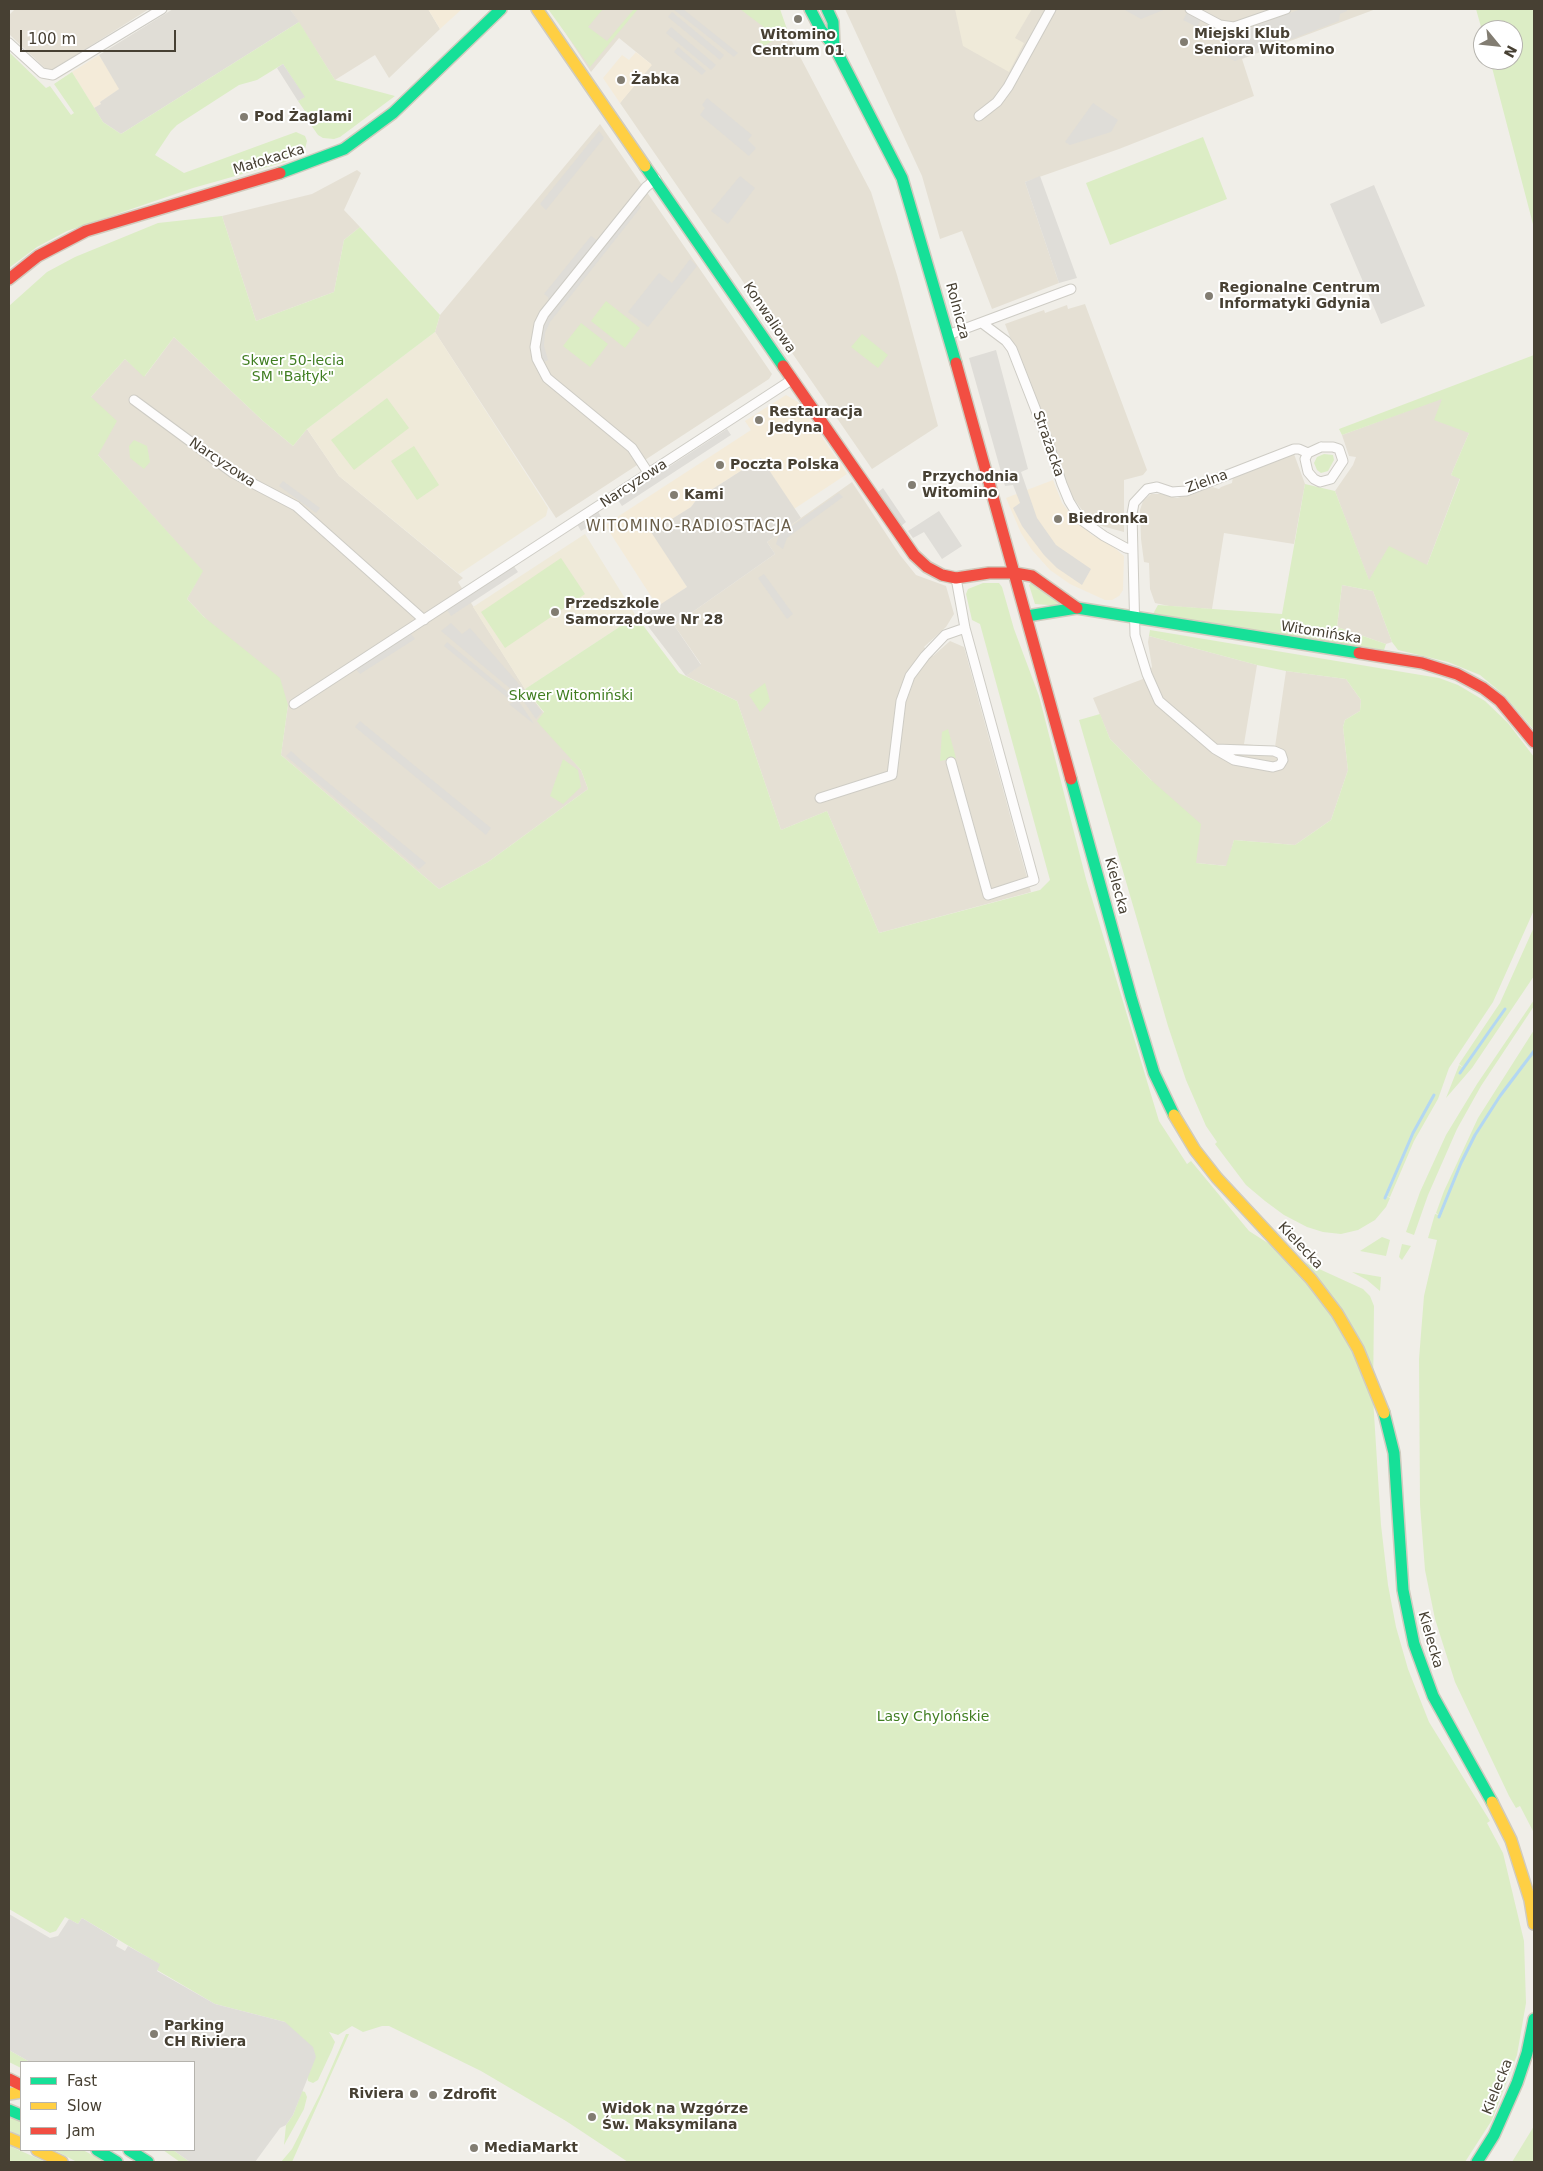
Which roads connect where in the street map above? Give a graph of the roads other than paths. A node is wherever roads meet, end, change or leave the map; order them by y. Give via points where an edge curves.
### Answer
1 (162, 9) edge
2 (502, 9) edge
3 (537, 9) edge
4 (810, 9) edge
5 (827, 9) edge
6 (1051, 9) edge
7 (1190, 9) edge
8 (1286, 9) edge
9 (9, 43) edge
10 (834, 46) junction
11 (979, 116) dead end
12 (656, 179) junction
13 (9, 279) edge
14 (1071, 288) dead end
15 (982, 323) junction
16 (948, 335) junction
17 (793, 380) junction
18 (134, 400) dead end
19 (1308, 453) junction
20 (649, 474) junction
21 (1132, 548) junction
22 (1015, 573) junction
23 (956, 578) junction
24 (1021, 594) joint
25 (1077, 608) junction
26 (1027, 616) junction
27 (1135, 618) junction
28 (424, 620) junction
29 (965, 628) junction
30 (294, 704) dead end
31 (1534, 742) edge
32 (1215, 749) junction
33 (951, 762) dead end
34 (820, 798) dead end
35 (1534, 1924) edge
36 (1534, 2019) edge
37 (39, 2151) edge
38 (99, 2151) edge
39 (131, 2151) edge
40 (62, 2162) edge
41 (117, 2162) edge
42 (148, 2162) edge
43 (1477, 2162) edge

1 - 9 street via 57,74 42,73
2 - 13 main road, Małokacka via 393,113 344,149 300,168 70,238 38,256
3 - 12 main road, Konwaliowa
4 - 10 main road, Rolnicza
5 - 10 main road, Rolnicza via 833,22
6 - 11 street via 1008,87 997,102
7 - 8 street via 1230,27 1245,25
10 - 16 main road, Rolnicza via 902,178
12 - 17 main road, Konwaliowa
12 - 20 street via 646,186 544,314 538,324 535,347 547,378 632,448
14 - 15 street
15 - 16 street
15 - 21 street, Strażacka via 1012,349 1069,501 1080,519 1104,536
16 - 22 main road, Rolnicza
17 - 20 street, Narcyzowa
17 - 23 main road, Konwaliowa via 914,555 927,567
18 - 28 street, Narcyzowa via 233,473 296,506
19 - 19 street, Zielna via 1321,447 1333,447 1342,453 1343,461 1331,479 1320,482 1314,479 1305,465
19 - 21 street, Zielna via 1299,448 1186,491 1172,492 1157,487 1147,489 1134,503
20 - 28 street, Narcyzowa
21 - 27 street, Zielna
22 - 23 main road, Konwaliowa
22 - 24 main road, Rolnicza
22 - 25 main road, Witomińska via 1032,576
23 - 29 street
24 - 26 main road, Kielecka
25 - 26 main road, Witomińska
25 - 27 main road, Witomińska
26 - 35 main road, Kielecka via 1154,1072 1177,1122 1195,1150 1311,1279 1337,1312 1358,1349 1386,1418 1394,1453 1403,1590 1414,1644 1433,1696 1511,1840
27 - 31 main road, Witomińska via 1444,669 1472,681 1500,701
27 - 32 street, Zielna via 1135,636 1159,701
28 - 30 street, Narcyzowa
29 - 33 street via 1034,880 988,895
29 - 34 street via 945,635 908,680 898,719 892,775
32 - 32 street, Zielna via 1234,760 1252,764 1273,767 1283,760 1281,754 1274,751
36 - 43 main road, Kielecka via 1527,2053 1510,2100
37 - 40 main road
38 - 41 main road
39 - 42 main road

